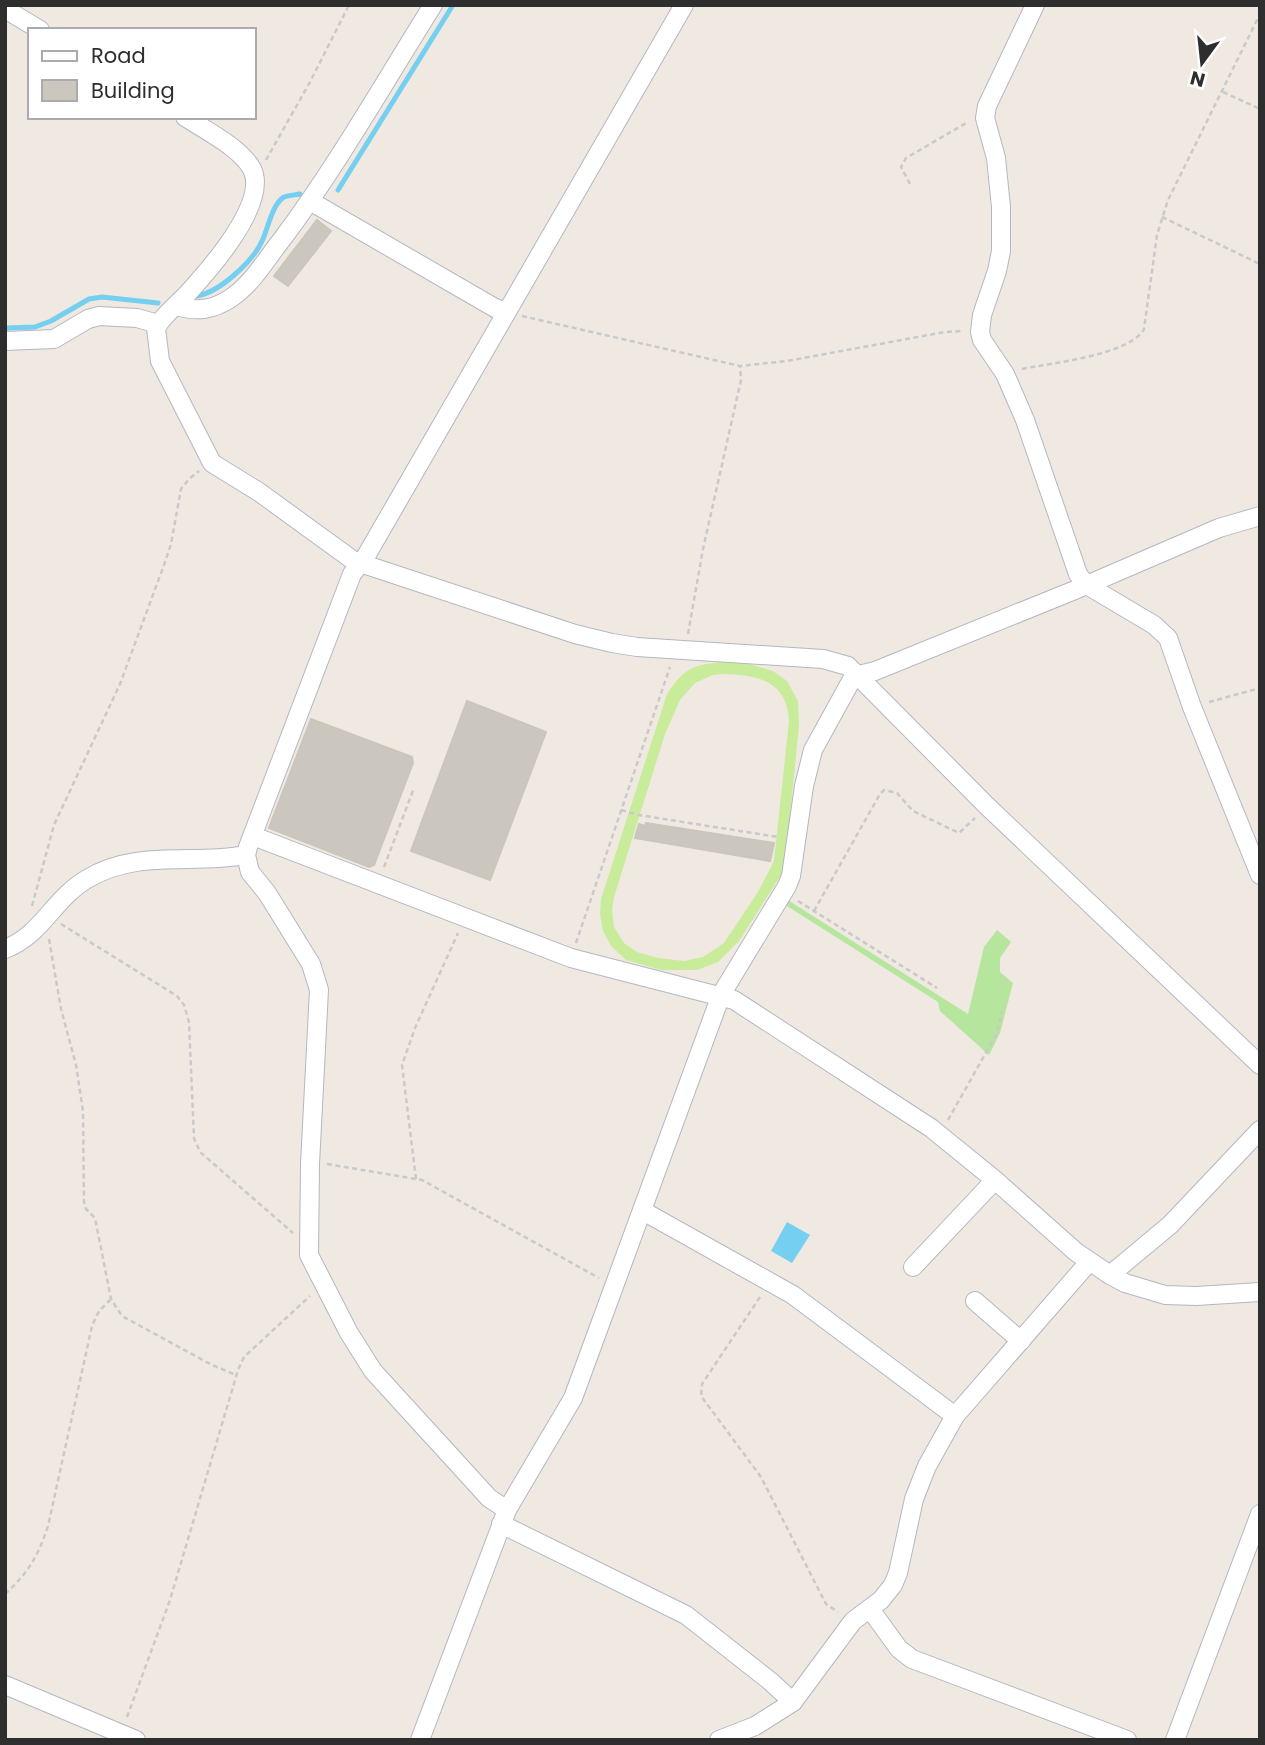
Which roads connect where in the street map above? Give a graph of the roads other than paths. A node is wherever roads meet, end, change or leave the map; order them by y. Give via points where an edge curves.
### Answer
1 (433, 5) edge
2 (684, 5) edge
3 (1035, 5) edge
4 (5, 9) edge
5 (37, 28) edge
6 (188, 119) edge
7 (310, 201) junction
8 (176, 306) junction
9 (506, 312) junction
10 (158, 324) junction
11 (5, 341) edge
12 (1260, 516) edge
13 (359, 564) junction
14 (1085, 584) junction
15 (859, 675) junction
16 (253, 836) junction
17 (246, 855) junction
18 (1260, 875) edge
19 (5, 949) edge
20 (720, 995) junction
21 (1260, 1065) edge
22 (1260, 1130) edge
23 (995, 1181) junction
24 (643, 1211) junction
25 (1089, 1262) junction
26 (913, 1267) dead end
27 (1110, 1275) junction
28 (1260, 1292) edge
29 (975, 1301) dead end
30 (1021, 1340) junction
31 (955, 1416) junction
32 (1260, 1514) edge
33 (504, 1517) junction
34 (870, 1609) junction
35 (5, 1685) edge
36 (793, 1702) junction
37 (126, 1738) edge
38 (420, 1740) edge
39 (719, 1740) edge
40 (1127, 1740) edge
41 (1175, 1740) edge

1 - 7 street
2 - 9 street
3 - 14 street via 986,112 996,158 1001,251 979,332 1005,374
4 - 5 street
6 - 8 street via 245,160 253,171 253,197 234,237
7 - 8 street via 234,296 203,310
7 - 9 street
8 - 10 street
9 - 13 street
10 - 11 street via 99,316 54,339
10 - 13 street via 155,337 160,361 212,463
12 - 14 street via 1219,528
13 - 15 street via 589,638 637,647 823,659 848,666
13 - 16 street
14 - 15 street
14 - 18 street via 1161,630 1175,654
15 - 20 street via 845,690 813,750 791,876
15 - 21 street via 987,806
16 - 17 street
16 - 20 street via 571,958
17 - 19 street via 127,862 105,869 68,892 21,943
17 - 33 street via 250,872 316,975 319,990 309,1255 373,1371
20 - 23 street via 940,1136
20 - 24 street
22 - 27 street via 1170,1225
23 - 25 street
23 - 26 street
24 - 31 street via 793,1295
24 - 33 street via 573,1398
25 - 27 street
25 - 30 street
27 - 28 street via 1145,1290 1178,1296
29 - 30 street
30 - 31 street
31 - 34 street via 914,1499 898,1573
32 - 41 street
33 - 36 street via 686,1615
33 - 38 street
34 - 36 street via 853,1621
34 - 40 street via 912,1659
35 - 37 street
36 - 39 street via 755,1727

